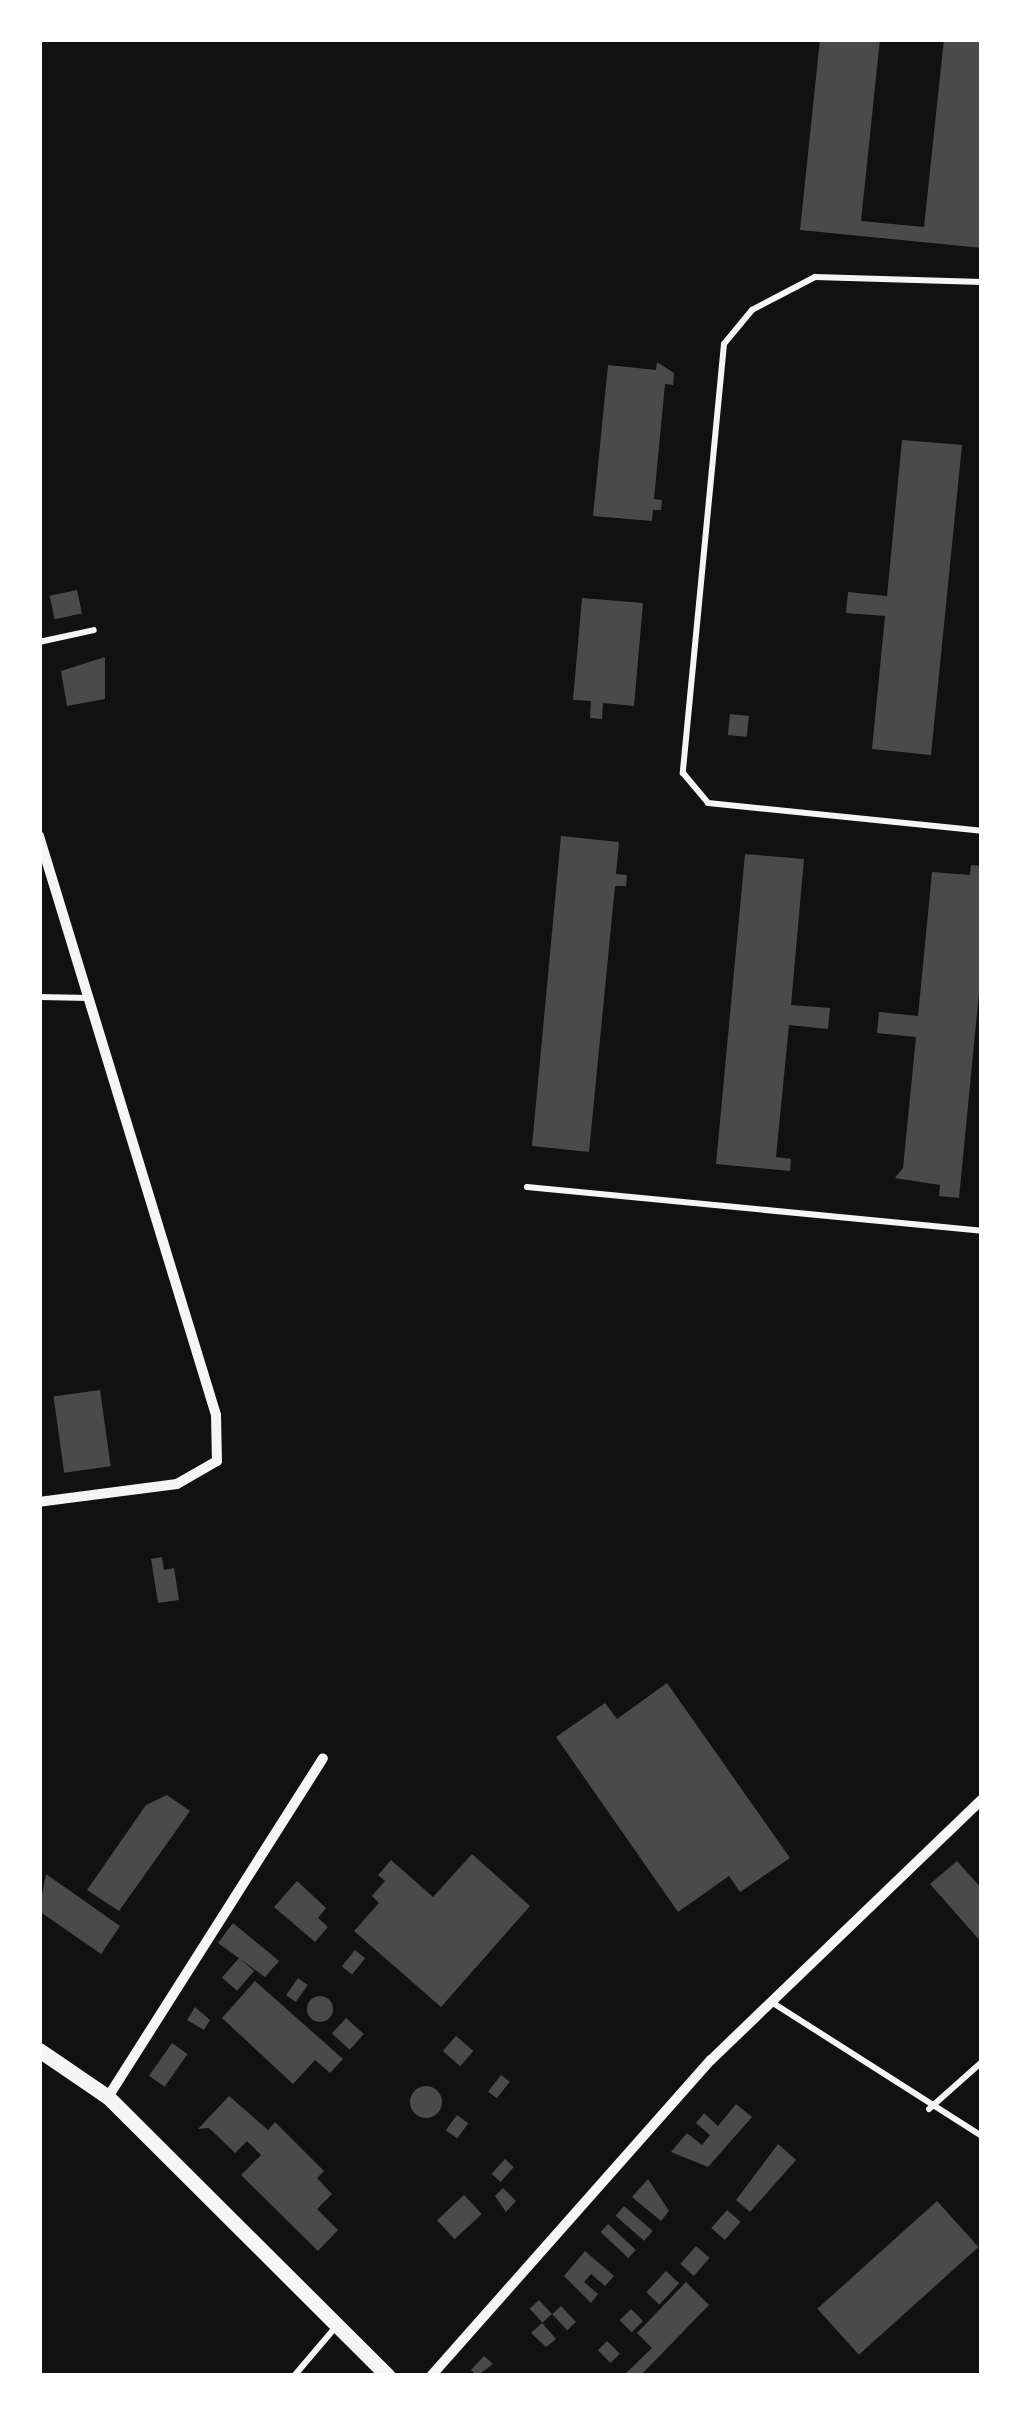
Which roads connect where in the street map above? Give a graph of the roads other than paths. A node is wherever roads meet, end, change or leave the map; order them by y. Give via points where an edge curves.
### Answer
1 (982, 282) edge
2 (94, 630) dead end
3 (39, 642) edge
4 (982, 831) edge
5 (39, 836) edge
6 (39, 998) edge
7 (92, 998) junction
8 (527, 1187) dead end
9 (982, 1231) edge
10 (39, 1502) edge
11 (323, 1758) dead end
12 (982, 1799) edge
13 (770, 2001) junction
14 (39, 2050) edge
15 (982, 2062) edge
16 (107, 2097) junction
17 (929, 2109) junction
18 (982, 2136) edge
19 (337, 2325) junction
20 (294, 2376) edge
21 (388, 2376) edge
22 (431, 2376) edge

1 - 4 lane via 814,277 752,310 724,344 683,773 708,803
2 - 3 lane
5 - 7 street
6 - 7 lane
7 - 10 street via 216,1415 217,1460 177,1484
8 - 9 lane
11 - 16 street
12 - 13 street
13 - 17 lane
13 - 22 street
14 - 16 main road
15 - 17 lane
16 - 19 main road
17 - 18 lane
19 - 20 lane
19 - 21 main road

